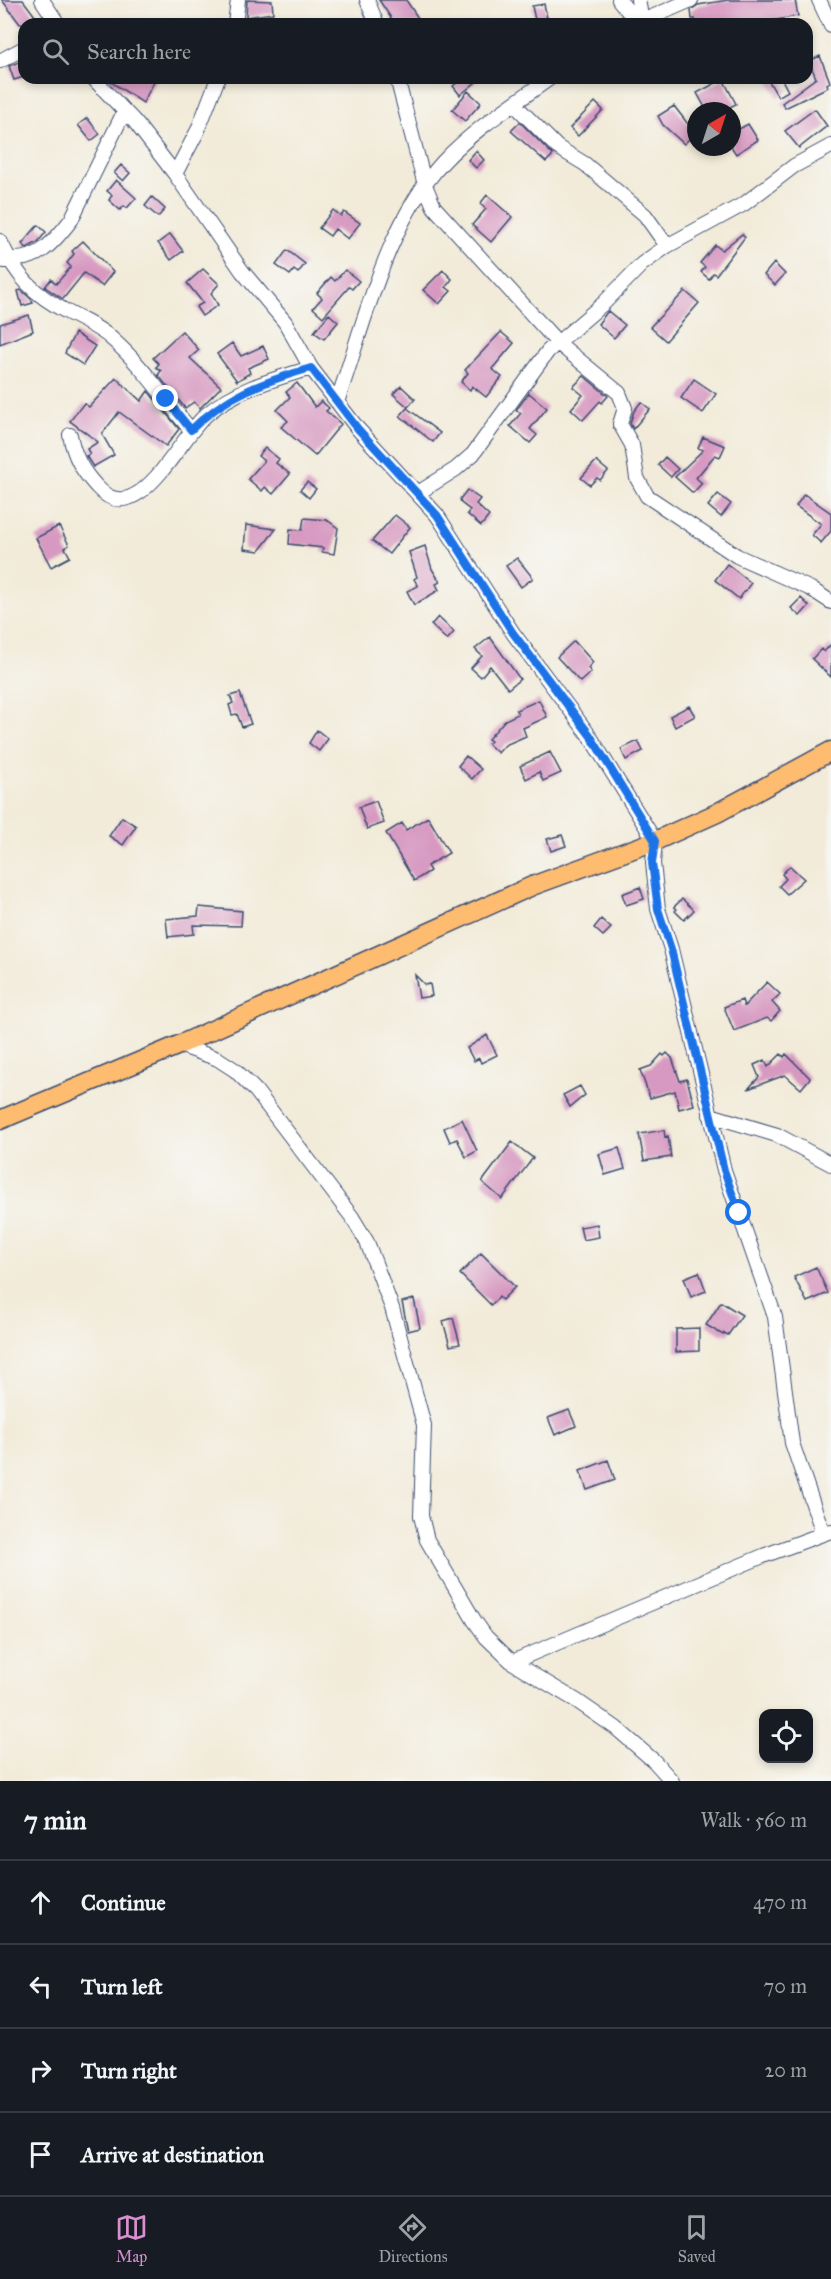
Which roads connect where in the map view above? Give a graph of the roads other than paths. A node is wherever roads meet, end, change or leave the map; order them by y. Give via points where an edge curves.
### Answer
1 (42, 0) edge
2 (238, 0) edge
3 (367, 0) edge
4 (619, 0) edge
5 (638, 0) edge
6 (691, 0) edge
7 (819, 0) edge
8 (54, 18) edge
9 (236, 18) edge
10 (374, 18) edge
11 (637, 18) edge
12 (640, 18) edge
13 (645, 18) edge
14 (831, 26) edge
15 (18, 51) edge
16 (0, 61) edge
17 (98, 84) edge
18 (216, 84) edge
19 (399, 84) edge
20 (542, 84) edge
21 (514, 104) junction
22 (124, 112) junction
23 (831, 146) edge
24 (420, 159) junction
25 (443, 162) junction
26 (175, 174) junction
27 (425, 185) junction
28 (0, 242) edge
29 (667, 246) junction
30 (3, 262) edge
31 (558, 343) junction
32 (311, 368) junction
33 (337, 402) junction
34 (191, 430) junction
35 (70, 435) dead end
36 (418, 493) junction
37 (831, 602) edge
38 (831, 751) edge
39 (655, 841) junction
40 (179, 1045) junction
41 (710, 1115) junction
42 (0, 1120) edge
43 (831, 1164) edge
44 (827, 1532) edge
45 (512, 1662) junction
46 (672, 1781) edge

1 - 8 street
2 - 9 street
3 - 10 street
4 - 11 street
5 - 12 street
6 - 13 street
7 - 14 street
15 - 16 street
17 - 22 street
18 - 26 street
19 - 24 street
20 - 21 street
21 - 25 street
21 - 29 street via 557,147 585,164 645,215
22 - 26 street
22 - 30 street via 62,232 35,256
23 - 29 street via 794,166 744,204
24 - 25 street via 434,165
24 - 27 street
25 - 27 street
26 - 32 street via 242,271 285,322
27 - 31 street via 446,223
27 - 33 street via 391,250
28 - 30 street
29 - 31 street via 642,264
30 - 34 street via 36,292 110,337
31 - 36 street via 538,363 473,454 456,470
31 - 37 street via 619,393 625,408 620,424 632,445 637,478 647,496 737,556
32 - 33 street
32 - 34 street via 243,392 206,415
33 - 36 street
34 - 35 street via 145,488 123,501 111,499 92,483 78,463
36 - 39 street via 437,515 513,633 590,735
38 - 39 main road via 717,813
39 - 40 main road via 532,886
39 - 41 street via 652,863 658,909
40 - 42 main road
40 - 45 street via 218,1059 256,1091 367,1242 392,1308 424,1425 421,1516 427,1540 474,1620
41 - 43 street via 777,1135
41 - 44 street via 724,1170 775,1317 792,1443
44 - 45 street
45 - 46 street via 616,1728

